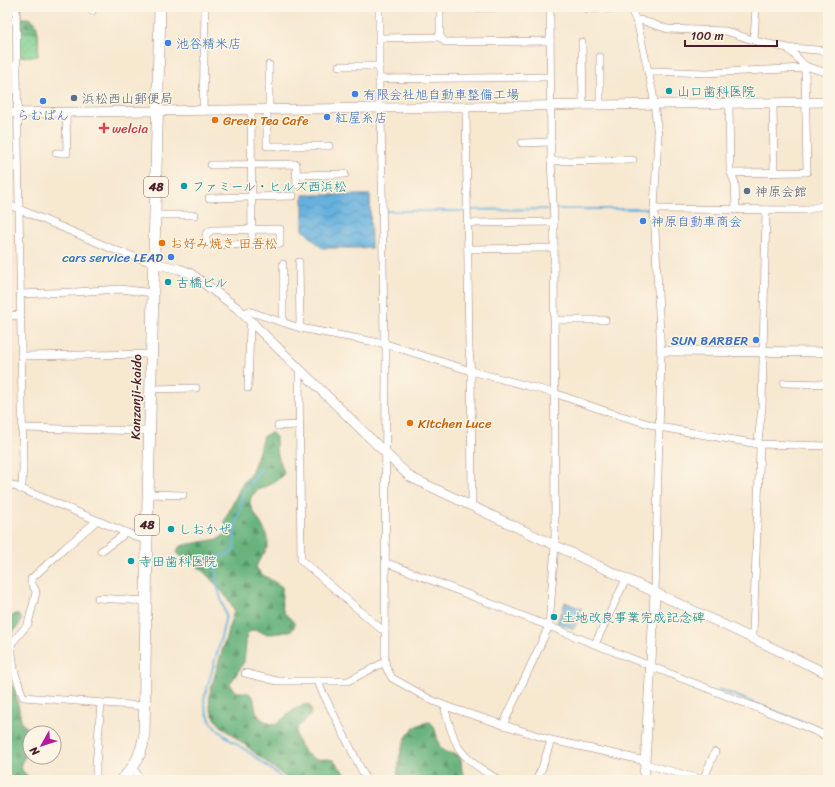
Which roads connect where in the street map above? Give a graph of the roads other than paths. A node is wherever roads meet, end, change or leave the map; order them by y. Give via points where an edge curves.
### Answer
1 (16, 7) edge
2 (160, 7) edge
3 (205, 7) edge
4 (379, 7) edge
5 (516, 7) edge
6 (550, 7) edge
7 (630, 7) edge
8 (756, 7) edge
9 (440, 8) edge
10 (587, 9) dead end
11 (7, 20) edge
12 (16, 20) junction
13 (636, 21) junction
14 (440, 37) junction
15 (380, 38) junction
16 (754, 40) junction
17 (550, 41) junction
18 (582, 42) dead end
19 (790, 51) junction
20 (828, 51) edge
21 (600, 58) dead end
22 (269, 65) dead end
23 (7, 66) edge
24 (17, 66) junction
25 (339, 66) dead end
26 (379, 66) junction
27 (805, 67) junction
28 (648, 72) junction
29 (828, 73) edge
30 (550, 77) junction
31 (379, 79) junction
32 (805, 102) junction
33 (828, 102) edge
34 (729, 103) junction
35 (773, 103) junction
36 (654, 104) junction
37 (583, 105) junction
38 (600, 105) junction
39 (550, 106) junction
40 (466, 107) junction
41 (380, 108) junction
42 (251, 110) junction
43 (268, 110) junction
44 (158, 111) junction
45 (203, 111) junction
46 (7, 113) edge
47 (18, 113) junction
48 (66, 113) junction
49 (522, 142) dead end
50 (551, 142) junction
51 (329, 146) dead end
52 (56, 153) dead end
53 (633, 160) dead end
54 (551, 161) junction
55 (252, 165) junction
56 (211, 166) dead end
57 (731, 173) junction
58 (774, 173) junction
59 (345, 174) dead end
60 (296, 175) junction
61 (297, 185) dead end
62 (293, 196) dead end
63 (252, 197) junction
64 (209, 198) dead end
65 (7, 204) edge
66 (828, 204) edge
67 (19, 209) junction
68 (654, 209) junction
69 (736, 210) junction
70 (766, 210) junction
71 (155, 215) junction
72 (196, 215) dead end
73 (554, 222) junction
74 (468, 223) junction
75 (252, 229) junction
76 (252, 244) junction
77 (554, 248) junction
78 (468, 249) junction
79 (299, 262) dead end
80 (154, 263) junction
81 (283, 264) dead end
82 (153, 292) junction
83 (20, 294) junction
84 (21, 315) junction
85 (245, 315) junction
86 (7, 316) edge
87 (555, 320) junction
88 (605, 320) dead end
89 (283, 322) junction
90 (254, 324) junction
91 (300, 327) junction
92 (385, 343) junction
93 (661, 351) junction
94 (763, 352) junction
95 (828, 352) edge
96 (151, 354) junction
97 (21, 356) junction
98 (302, 371) junction
99 (471, 371) junction
100 (784, 383) dead end
101 (828, 384) edge
102 (150, 388) junction
103 (196, 388) dead end
104 (248, 388) dead end
105 (554, 393) junction
106 (299, 425) junction
107 (278, 426) dead end
108 (659, 427) junction
109 (22, 428) junction
110 (149, 431) junction
111 (759, 444) junction
112 (828, 446) edge
113 (387, 455) junction
114 (7, 483) edge
115 (20, 489) junction
116 (148, 494) junction
117 (183, 494) dead end
118 (470, 506) junction
119 (96, 521) junction
120 (123, 532) junction
121 (147, 539) junction
122 (555, 546) junction
123 (101, 551) dead end
124 (386, 564) junction
125 (626, 579) junction
126 (655, 592) junction
127 (98, 598) dead end
128 (146, 601) junction
129 (549, 626) junction
130 (385, 629) junction
131 (751, 638) junction
132 (595, 644) junction
133 (385, 663) junction
134 (650, 666) junction
135 (245, 673) dead end
136 (828, 674) edge
137 (318, 681) junction
138 (101, 703) junction
139 (144, 706) junction
140 (446, 706) junction
141 (503, 725) junction
142 (828, 737) edge
143 (551, 740) junction
144 (715, 752) dead end
145 (645, 763) junction
146 (132, 769) junction
147 (364, 775) dead end
148 (96, 780) edge
149 (121, 780) edge
150 (140, 780) edge
151 (498, 780) edge
152 (536, 780) edge
153 (644, 780) edge
154 (703, 780) edge

1 - 12 street
2 - 44 main road, Kanzanji-kaido / 48
3 - 45 street
4 - 15 street
5 - 9 street
6 - 17 street
7 - 10 street
7 - 13 street
8 - 16 street
9 - 14 street
11 - 12 street
12 - 24 street
13 - 16 street via 668,29 726,31
13 - 28 street
14 - 15 street
14 - 17 street via 444,42
15 - 26 street
16 - 19 street via 788,48
17 - 30 street
18 - 37 street
19 - 20 street via 794,48
19 - 27 street
21 - 38 street
22 - 43 street
23 - 24 street
24 - 47 street
25 - 26 street
26 - 31 street
27 - 28 street via 706,73
27 - 29 street
27 - 32 street
28 - 36 street
30 - 31 street
30 - 39 street
31 - 41 street
32 - 33 street
32 - 35 street
32 - 58 street via 807,172
34 - 35 street
34 - 36 street
34 - 57 street
35 - 58 street
36 - 38 street
36 - 68 street via 658,140
37 - 38 street
37 - 39 street
39 - 40 street
39 - 50 street
40 - 41 street
40 - 74 street
41 - 43 street
41 - 92 street
42 - 43 street
42 - 45 street
42 - 55 street
43 - 51 street via 267,146
44 - 45 street
44 - 48 street
44 - 71 main road, Kanzanji-kaido / 48
46 - 47 street
47 - 48 street
47 - 67 street
48 - 52 street via 67,153
49 - 50 street
50 - 54 street
53 - 54 street
54 - 73 street
55 - 56 street
55 - 60 street via 296,164
55 - 63 street
57 - 58 street
57 - 69 street via 735,183
59 - 60 street
60 - 61 street
62 - 63 street
63 - 64 street
63 - 75 street
65 - 67 street
66 - 70 street via 806,210
67 - 80 street via 115,250
67 - 83 street
68 - 69 street
68 - 93 street
69 - 70 street
70 - 94 street
71 - 72 street
71 - 80 main road, Kanzanji-kaido / 48
73 - 74 street
73 - 77 street
74 - 78 street
75 - 76 street
75 - 76 street via 280,229 280,244
75 - 76 street via 212,230 206,234 206,241 210,245
77 - 78 street
77 - 87 street
78 - 99 street
79 - 91 street
80 - 82 main road, Kanzanji-kaido / 48
80 - 85 street via 190,274
81 - 89 street
82 - 83 street via 120,289
82 - 96 main road, Kanzanji-kaido / 48
83 - 84 street
84 - 86 street
84 - 97 street
85 - 89 street via 248,311
85 - 90 street
87 - 88 street
87 - 105 street
89 - 91 street
90 - 98 street
90 - 104 street via 250,327
91 - 92 street
92 - 99 street
92 - 113 street
93 - 94 street
93 - 108 street
94 - 95 street
94 - 111 street
96 - 97 street
96 - 102 main road, Kanzanji-kaido / 48
97 - 109 street
98 - 106 street via 299,374
98 - 113 street
99 - 105 street
99 - 118 street
100 - 101 street
102 - 103 street
102 - 110 main road, Kanzanji-kaido / 48
105 - 108 street
105 - 122 street
106 - 107 street
106 - 130 street via 301,560 381,629
108 - 111 street
108 - 126 street
109 - 110 street
109 - 115 street via 23,469
110 - 116 main road, Kanzanji-kaido / 48
111 - 112 street
111 - 131 street
113 - 118 street via 410,477
113 - 124 street
114 - 115 street
115 - 119 street
116 - 117 street
116 - 121 main road, Kanzanji-kaido / 48
118 - 122 street
119 - 120 street
119 - 138 street via 32,577 31,582 36,593 29,621 11,644 14,670 23,697
120 - 121 street
120 - 123 street via 122,536
121 - 128 main road, Kanzanji-kaido / 48
122 - 125 street
122 - 129 street
124 - 129 street
124 - 130 street
125 - 126 street
125 - 132 street
126 - 131 street
126 - 134 street
127 - 128 street
128 - 139 main road, Kanzanji-kaido / 48
129 - 132 street
129 - 141 street
130 - 133 street
131 - 136 street
132 - 134 street
133 - 137 street via 348,681
133 - 140 street via 392,678
134 - 142 street
134 - 145 street
135 - 137 street via 278,681
137 - 147 street
138 - 139 street
138 - 148 street
139 - 146 main road, Kanzanji-kaido / 48 via 143,745
140 - 141 street
140 - 151 street via 445,710 460,750
141 - 143 street
143 - 145 street
143 - 152 street
144 - 154 street
145 - 153 street
145 - 154 street
146 - 149 main road, Kanzanji-kaido / 48
146 - 150 street

